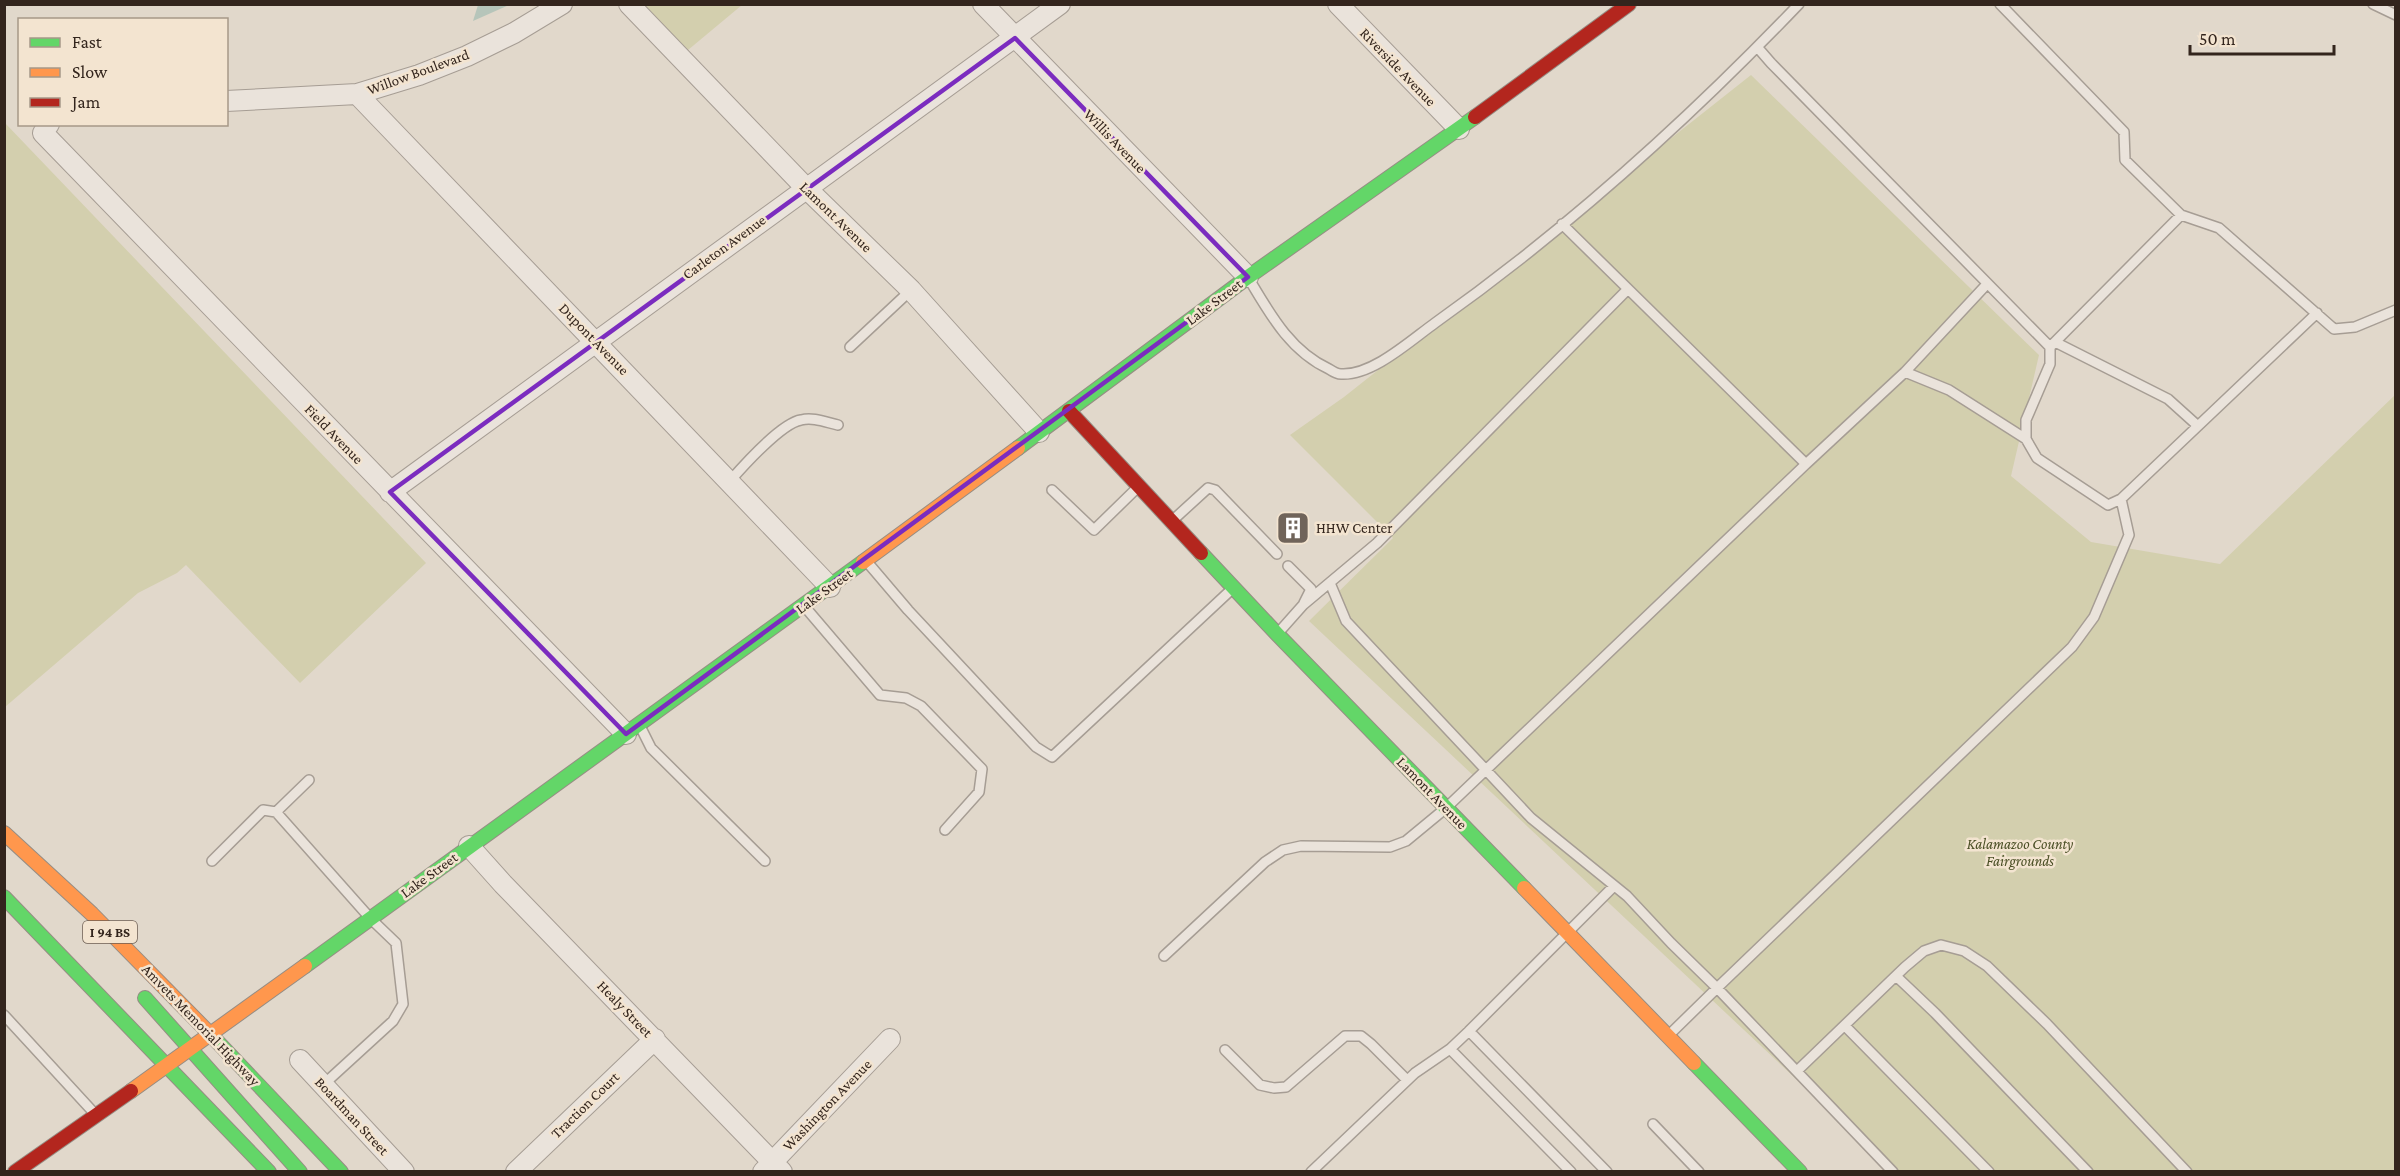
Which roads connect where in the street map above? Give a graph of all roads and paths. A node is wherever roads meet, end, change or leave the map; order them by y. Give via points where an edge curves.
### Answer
1 (562, 4) edge
2 (629, 4) edge
3 (983, 4) edge
4 (1060, 4) edge
5 (1338, 4) edge
6 (1629, 4) edge
7 (1799, 4) edge
8 (2000, 4) edge
9 (2373, 4) edge
10 (2396, 15) edge
11 (1015, 38) junction
12 (1758, 48) junction
13 (357, 94) junction
14 (228, 101) edge
15 (46, 129) edge
16 (1459, 129) junction
17 (806, 188) junction
18 (2181, 215) junction
19 (1562, 224) junction
20 (1248, 277) junction
21 (1987, 284) junction
22 (1628, 289) junction
23 (911, 290) junction
24 (2396, 310) edge
25 (2317, 314) junction
26 (596, 341) junction
27 (2052, 344) junction
28 (850, 347) dead end
29 (1905, 372) junction
30 (1069, 411) junction
31 (838, 425) dead end
32 (2198, 426) junction
33 (1039, 432) junction
34 (2026, 439) junction
35 (1806, 464) junction
36 (729, 481) junction
37 (1139, 486) junction
38 (1052, 490) dead end
39 (390, 492) junction
40 (2121, 499) junction
41 (1172, 521) junction
42 (1277, 554) dead end
43 (865, 561) junction
44 (1288, 566) dead end
45 (1330, 583) junction
46 (830, 587) junction
47 (1234, 587) junction
48 (1303, 605) junction
49 (804, 606) junction
50 (1277, 634) junction
51 (632, 729) junction
52 (1486, 770) junction
53 (309, 780) dead end
54 (1446, 808) junction
55 (276, 812) junction
56 (945, 830) dead end
57 (4, 833) edge
58 (469, 846) junction
59 (212, 861) dead end
60 (765, 861) dead end
61 (1614, 886) junction
62 (4, 897) edge
63 (370, 918) junction
64 (1567, 932) junction
65 (1164, 956) dead end
66 (1896, 976) junction
67 (132, 984) dead end
68 (1718, 988) junction
69 (4, 1015) edge
70 (1845, 1026) junction
71 (1469, 1031) junction
72 (212, 1035) junction
73 (1668, 1036) junction
74 (890, 1039) dead end
75 (655, 1040) junction
76 (1450, 1049) junction
77 (191, 1050) junction
78 (1225, 1050) dead end
79 (300, 1060) dead end
80 (168, 1066) junction
81 (1797, 1071) junction
82 (1407, 1080) junction
83 (323, 1086) junction
84 (96, 1116) junction
85 (1653, 1124) dead end
86 (772, 1168) edge
87 (15, 1172) edge
88 (269, 1172) edge
89 (300, 1172) edge
90 (341, 1172) edge
91 (404, 1172) edge
92 (516, 1172) edge
93 (1311, 1172) edge
94 (1571, 1172) edge
95 (1606, 1172) edge
96 (1699, 1172) edge
97 (1800, 1172) edge
98 (1893, 1172) edge
99 (1989, 1172) edge
100 (2088, 1172) edge
101 (2187, 1172) edge

1 - 13 street, Willow Boulevard via 467,56
2 - 17 street, Lamont Avenue
3 - 11 street, Willis Avenue
4 - 11 street, Carleton Avenue
5 - 16 street, Riverside Avenue
6 - 16 main road, Lake Street
7 - 12 lane
8 - 18 lane via 2124,132 2125,160
9 - 10 lane
11 - 17 street, Carleton Avenue
11 - 20 street, Willis Avenue
12 - 19 lane via 1637,161
12 - 21 lane
13 - 14 street, Willow Boulevard
13 - 26 street, Dupont Avenue
15 - 39 street, Field Avenue
16 - 20 main road, Lake Street
17 - 23 street, Lamont Avenue
17 - 26 street, Carleton Avenue
18 - 25 lane via 2219,228
18 - 27 lane
19 - 20 lane via 1500,277 1373,368 1340,374 1317,364 1295,347
19 - 22 lane
20 - 30 main road, Lake Street
21 - 27 lane
21 - 29 lane
22 - 35 lane
22 - 45 lane via 1377,543
23 - 28 lane
23 - 33 street, Lamont Avenue
24 - 25 lane via 2355,327 2334,328
25 - 32 lane
26 - 36 street, Dupont Avenue
26 - 39 street, Carleton Avenue
27 - 32 lane via 2168,399
27 - 34 lane via 2050,364 2026,420
29 - 34 lane via 1949,390
29 - 35 lane
30 - 33 main road, Lake Street
30 - 37 main road, Lamont Avenue
31 - 36 lane via 816,419 789,424
32 - 40 lane
33 - 43 main road, Lake Street
34 - 40 lane via 2037,458 2108,505
35 - 52 lane
36 - 46 street, Dupont Avenue
37 - 38 lane via 1094,530
37 - 41 main road, Lamont Avenue
39 - 51 street, Field Avenue
40 - 68 lane via 2129,536 2094,616 2072,647
41 - 42 lane via 1208,488 1215,490
41 - 47 main road, Lamont Avenue
43 - 46 main road, Lake Street
43 - 47 lane via 1036,747 1052,757
44 - 48 lane via 1311,589
45 - 48 lane
45 - 52 lane via 1346,621
46 - 49 main road, Lake Street
47 - 50 main road, Lamont Avenue
48 - 50 lane
49 - 51 main road, Lake Street
49 - 56 lane via 880,695 906,698 921,706 982,768 979,792
50 - 54 main road, Lamont Avenue
51 - 58 main road, Lake Street
51 - 60 lane
52 - 54 lane
52 - 61 lane via 1531,818
53 - 55 lane
54 - 64 main road, Lamont Avenue
54 - 65 lane via 1406,841 1390,847 1301,846 1283,850 1265,862
55 - 59 lane via 263,810
55 - 63 lane
57 - 72 main road, Amvets Memorial Highway / I 94 BS via 61,884
58 - 63 main road, Lake Street
58 - 75 street, Healy Street
61 - 64 lane
61 - 68 lane
62 - 80 main road
63 - 72 main road, Lake Street
63 - 83 lane via 396,943 403,1004 393,1021
64 - 71 lane
64 - 73 main road, Lamont Avenue
66 - 70 lane
66 - 100 lane
66 - 101 lane via 1924,951 1941,945 1964,951 1987,966
67 - 77 main road
68 - 73 lane
68 - 81 lane
69 - 84 lane
70 - 81 lane
70 - 99 lane
71 - 76 lane
71 - 95 lane
72 - 77 main road, Lake Street
72 - 90 main road, Amvets Memorial Highway / I 94 BS
73 - 97 main road, Lamont Avenue
74 - 86 street, Washington Avenue
75 - 86 street, Healy Street
75 - 92 street, Traction Court
76 - 82 lane
76 - 94 lane
77 - 80 main road, Lake Street
77 - 89 main road
78 - 82 lane via 1260,1085 1287,1087 1345,1036 1360,1036
79 - 83 street, Boardman Street
80 - 84 main road, Lake Street
80 - 88 main road
81 - 98 lane
82 - 93 lane
83 - 91 street, Boardman Street
84 - 87 main road, Lake Street
85 - 96 lane

